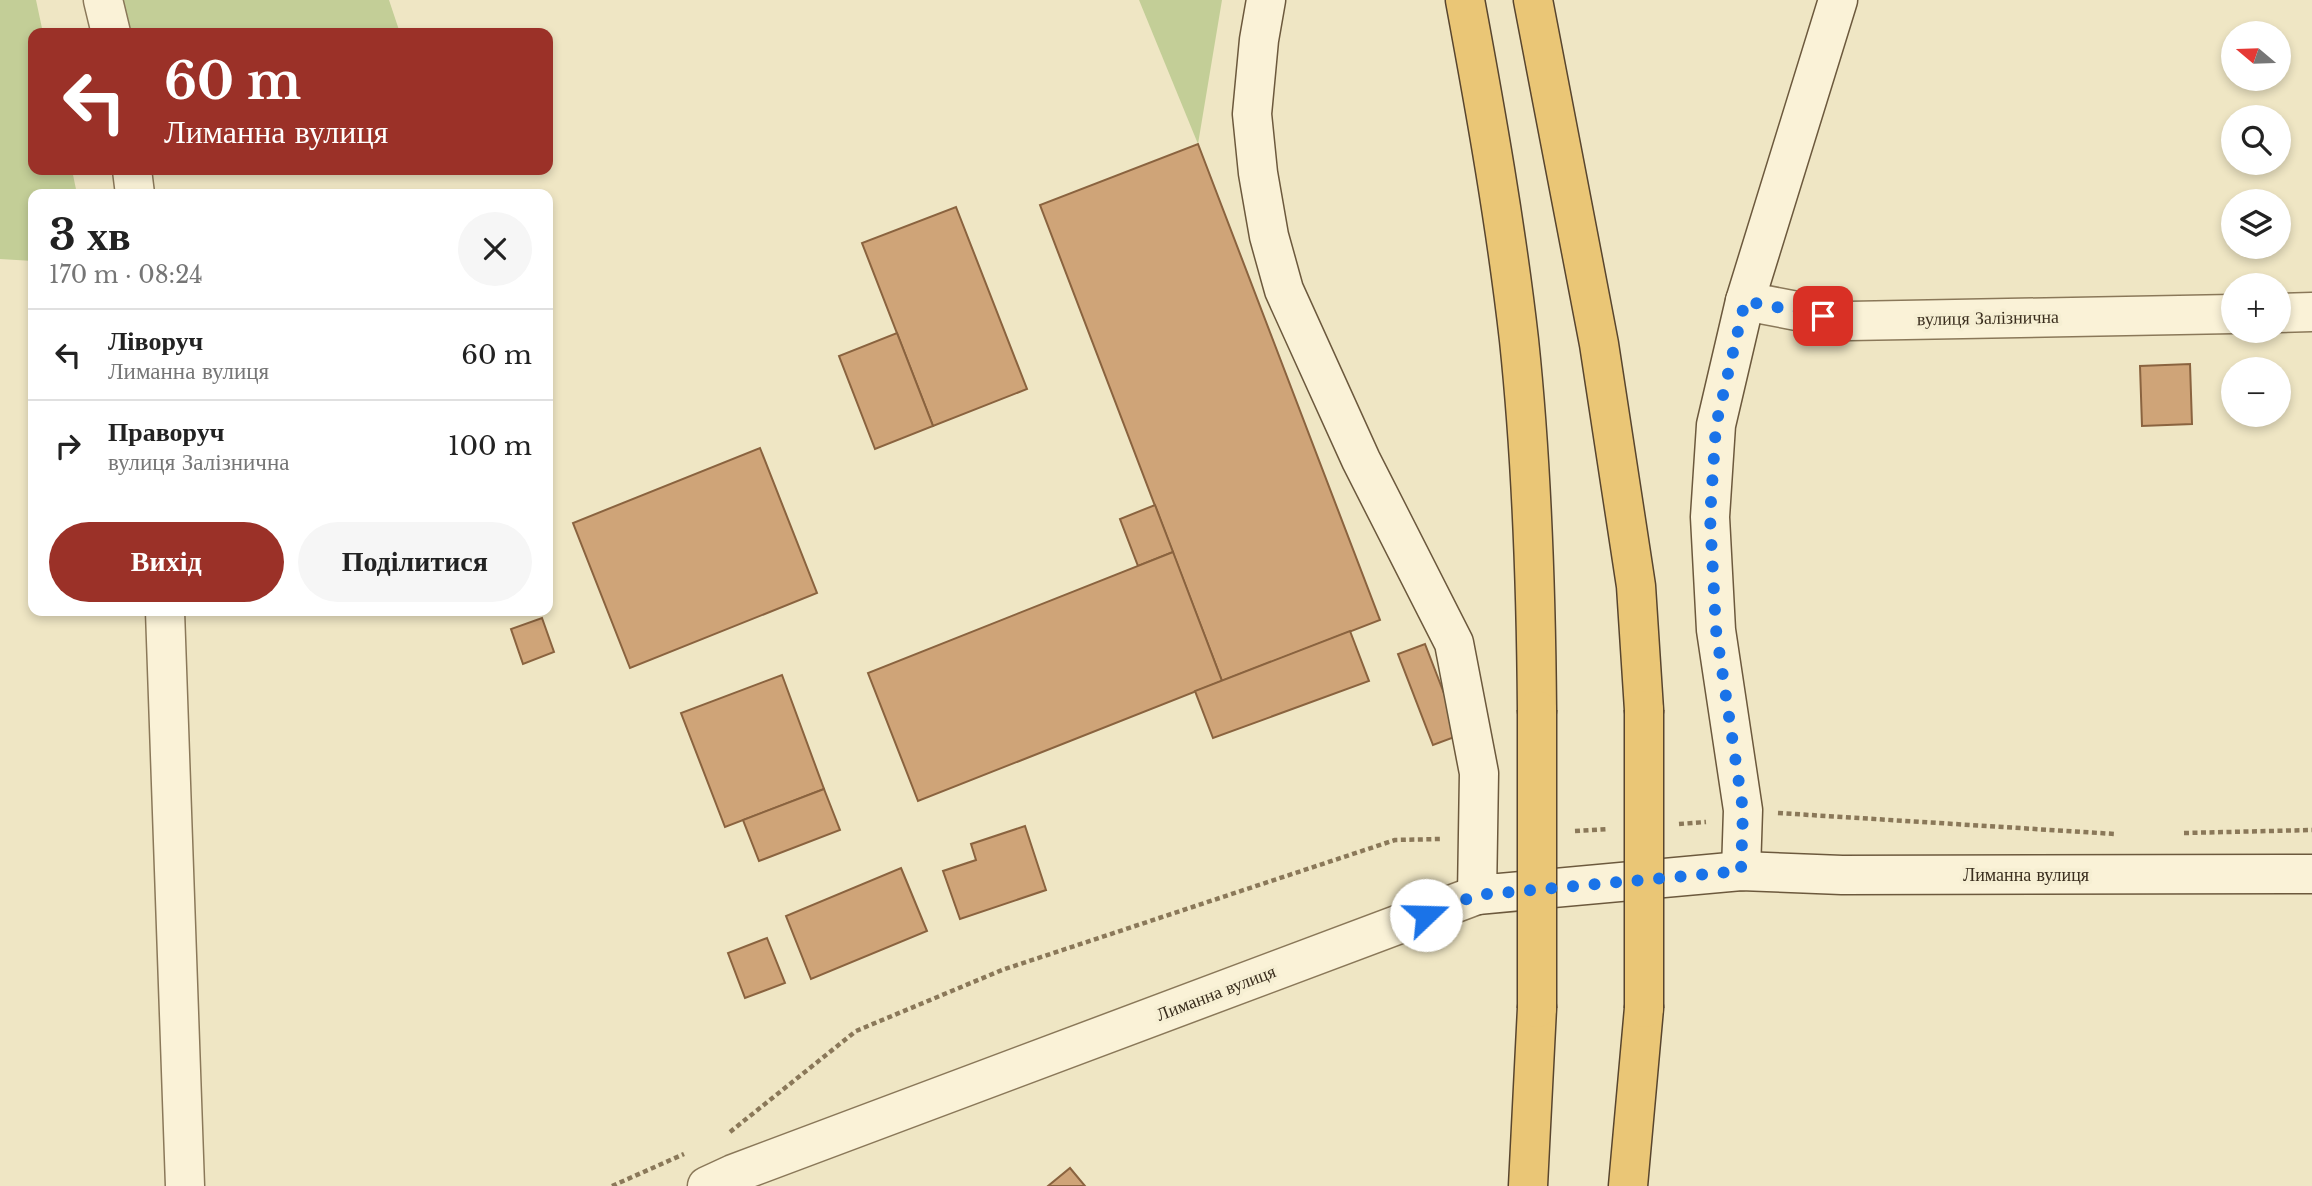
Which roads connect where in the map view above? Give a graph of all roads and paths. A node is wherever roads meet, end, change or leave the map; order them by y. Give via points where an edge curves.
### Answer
1 (103, 0) edge
2 (1266, 0) edge
3 (1465, 0) edge
4 (1533, 0) edge
5 (1560, 0) edge
6 (1838, 0) edge
7 (110, 28) edge
8 (1745, 301) junction
9 (2312, 312) edge
10 (2291, 313) edge
11 (2221, 314) edge
12 (1599, 344) junction
13 (165, 616) edge
14 (1793, 814) dead end
15 (1708, 822) dead end
16 (1667, 825) dead end
17 (1613, 828) dead end
18 (2312, 830) edge
19 (1573, 831) dead end
20 (2181, 833) dead end
21 (2116, 834) dead end
22 (1478, 838) junction
23 (1741, 871) junction
24 (2312, 874) edge
25 (1477, 895) junction
26 (729, 1134) dead end
27 (694, 1149) dead end
28 (185, 1186) edge
29 (612, 1186) edge
30 (707, 1186) edge
31 (1528, 1186) edge
32 (1629, 1186) edge

1 - 7 main road
2 - 22 main road via 1252,114 1269,236 1284,290 1361,460 1454,643 1479,774
3 - 31 highway, bridge via 1491,139 1519,340 1535,563 1538,1008
4 - 12 highway
5 - 12 highway via 1590,157
6 - 8 main road
8 - 11 main road, вулиця Залізнична via 1849,321
8 - 23 main road via 1716,425 1710,517 1716,630 1743,810
9 - 10 main road
12 - 32 highway, bridge via 1636,586 1643,710 1644,1008
13 - 28 main road
14 - 21 path
15 - 16 path
17 - 19 path
18 - 20 path
22 - 25 main road
22 - 26 path via 1395,840 1002,970 856,1031
23 - 24 main road, Лиманна вулиця
23 - 25 main road, Лиманна вулиця
25 - 30 main road, Лиманна вулиця
27 - 29 path

